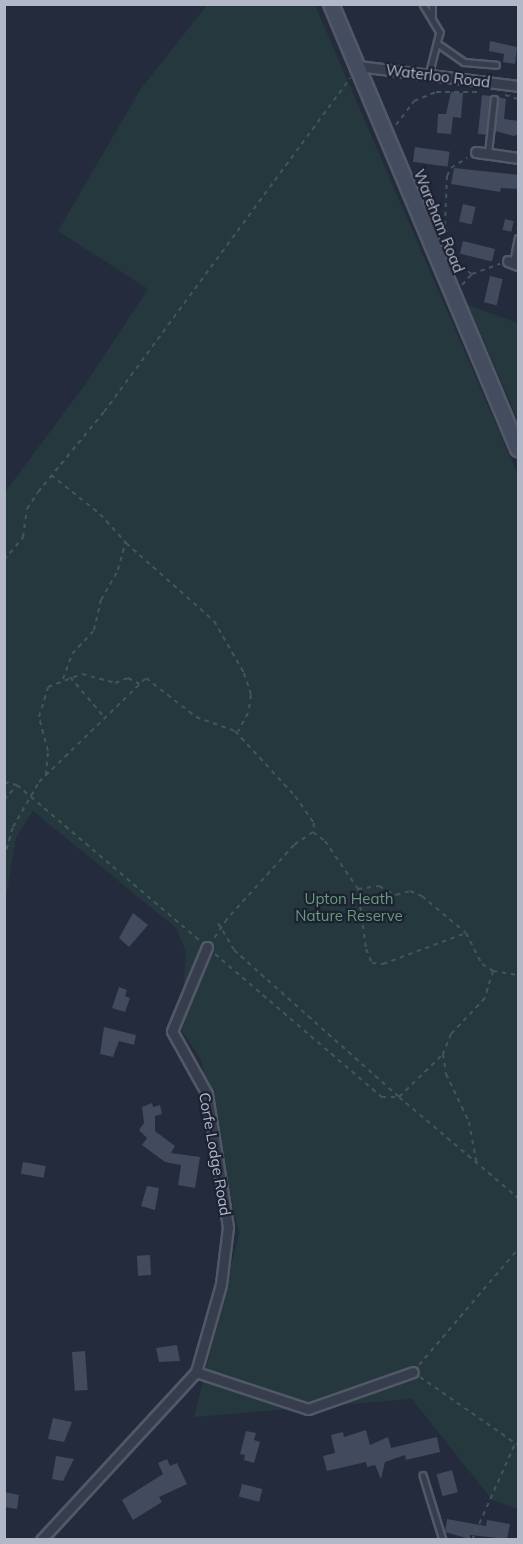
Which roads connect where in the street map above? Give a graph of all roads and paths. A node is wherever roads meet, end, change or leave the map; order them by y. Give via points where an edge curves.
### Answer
1 (331, 4) edge
2 (423, 4) edge
3 (432, 4) edge
4 (432, 17) junction
5 (437, 43) junction
6 (496, 65) dead end
7 (358, 66) junction
8 (429, 75) junction
9 (519, 86) edge
10 (479, 92) dead end
11 (503, 95) dead end
12 (494, 99) dead end
13 (519, 99) edge
14 (387, 137) junction
15 (476, 152) joint
16 (488, 154) junction
17 (519, 158) edge
18 (519, 237) edge
19 (513, 263) edge
20 (472, 274) junction
21 (453, 297) junction
22 (519, 449) edge
23 (51, 475) junction
24 (126, 543) junction
25 (4, 560) edge
26 (70, 677) junction
27 (63, 679) junction
28 (141, 685) junction
29 (105, 718) junction
30 (237, 734) junction
31 (46, 775) junction
32 (4, 782) edge
33 (17, 784) junction
34 (30, 796) junction
35 (4, 800) edge
36 (313, 832) junction
37 (4, 858) edge
38 (358, 889) junction
39 (218, 923) dead end
40 (220, 932) junction
41 (466, 933) junction
42 (207, 947) junction
43 (493, 971) junction
44 (519, 975) edge
45 (442, 1054) junction
46 (399, 1097) junction
47 (477, 1166) junction
48 (519, 1198) edge
49 (519, 1249) edge
50 (196, 1372) junction
51 (413, 1372) junction
52 (514, 1443) junction
53 (519, 1445) edge
54 (423, 1475) dead end
55 (41, 1539) edge
56 (443, 1539) edge
57 (472, 1539) edge

1 - 7 street, Wareham Road
2 - 4 lane
3 - 4 lane
4 - 5 lane via 440,32
5 - 6 lane via 464,62
5 - 8 lane
7 - 8 street, Waterloo Road
7 - 14 street, Wareham Road
7 - 23 path via 104,412
8 - 9 street, Waterloo Road
10 - 14 path via 436,92 414,101
11 - 13 path
12 - 16 lane
14 - 21 street, Wareham Road
15 - 16 street
15 - 20 path via 451,168 447,176 445,225 459,266
16 - 17 street
18 - 19 lane
19 - 20 path
20 - 21 path
21 - 22 street, Wareham Road
23 - 24 path via 100,514
23 - 25 path via 27,509 23,537
24 - 27 path via 118,570 100,600 94,630 72,654
24 - 30 path via 214,621 228,645 244,673 250,695 248,713
26 - 27 path
26 - 28 path via 82,674 115,683 128,678
26 - 29 path
27 - 31 path via 48,687 39,717 48,751
28 - 29 path
28 - 30 path via 146,678 196,717
29 - 31 path
30 - 36 path via 311,815
31 - 34 path
32 - 33 path
33 - 34 path
33 - 35 path
34 - 37 path via 13,827
34 - 42 path
36 - 38 path via 325,841
36 - 40 path via 294,845 227,919
38 - 41 path via 379,886 396,895 410,891 422,896
38 - 41 path via 366,949 372,963 383,964
39 - 40 path
40 - 42 path
40 - 46 path via 234,950
41 - 43 path via 482,964
42 - 46 path via 382,1097
42 - 50 street, Corfe Lodge Road via 172,1031 207,1094 228,1227 221,1284
43 - 44 path
43 - 45 path via 485,998 451,1034
45 - 46 path
45 - 47 path via 446,1074 469,1122
46 - 47 path
47 - 48 path
49 - 51 path
50 - 51 street via 308,1408
50 - 55 street, Corfe Lodge Road
51 - 52 path
52 - 53 path
52 - 57 path
54 - 56 lane

